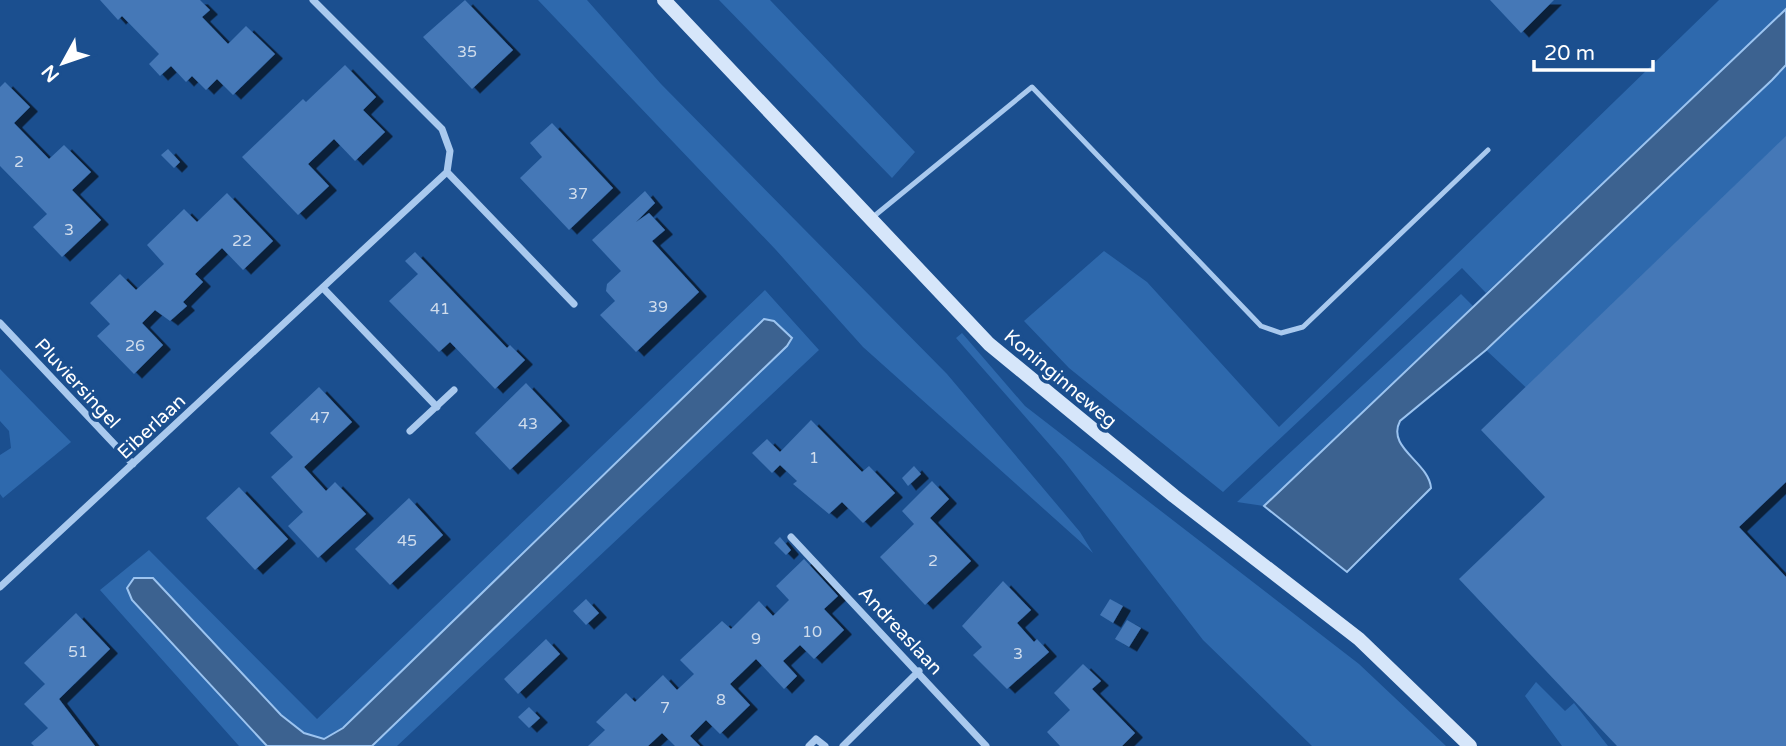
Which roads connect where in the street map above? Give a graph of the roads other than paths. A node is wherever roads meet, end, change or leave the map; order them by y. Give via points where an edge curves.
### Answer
1 (313, 0) edge
2 (664, 0) edge
3 (1488, 150) dead end
4 (447, 172) junction
5 (871, 219) junction
6 (323, 288) junction
7 (574, 304) dead end
8 (0, 323) edge
9 (454, 390) dead end
10 (437, 407) junction
11 (410, 431) dead end
12 (133, 464) junction
13 (791, 537) dead end
14 (0, 587) edge
15 (919, 671) junction
16 (809, 746) edge
17 (825, 746) edge
18 (843, 746) edge
19 (986, 746) edge
20 (1470, 746) edge

1 - 4 street via 442,129 450,150
2 - 5 main road, Koninginneweg
3 - 5 lane via 1303,327 1281,333 1261,326 1032,87
4 - 6 street, Eiberlaan
4 - 7 street
5 - 20 main road, Koninginneweg via 989,344 1174,496 1359,639
6 - 10 street
6 - 12 street, Eiberlaan
8 - 12 street, Pluviersingel
9 - 10 street
10 - 11 street
12 - 14 street, Eiberlaan
13 - 15 street, Andreaslaan
15 - 18 street
15 - 19 street, Andreaslaan
16 - 17 street via 816,739

